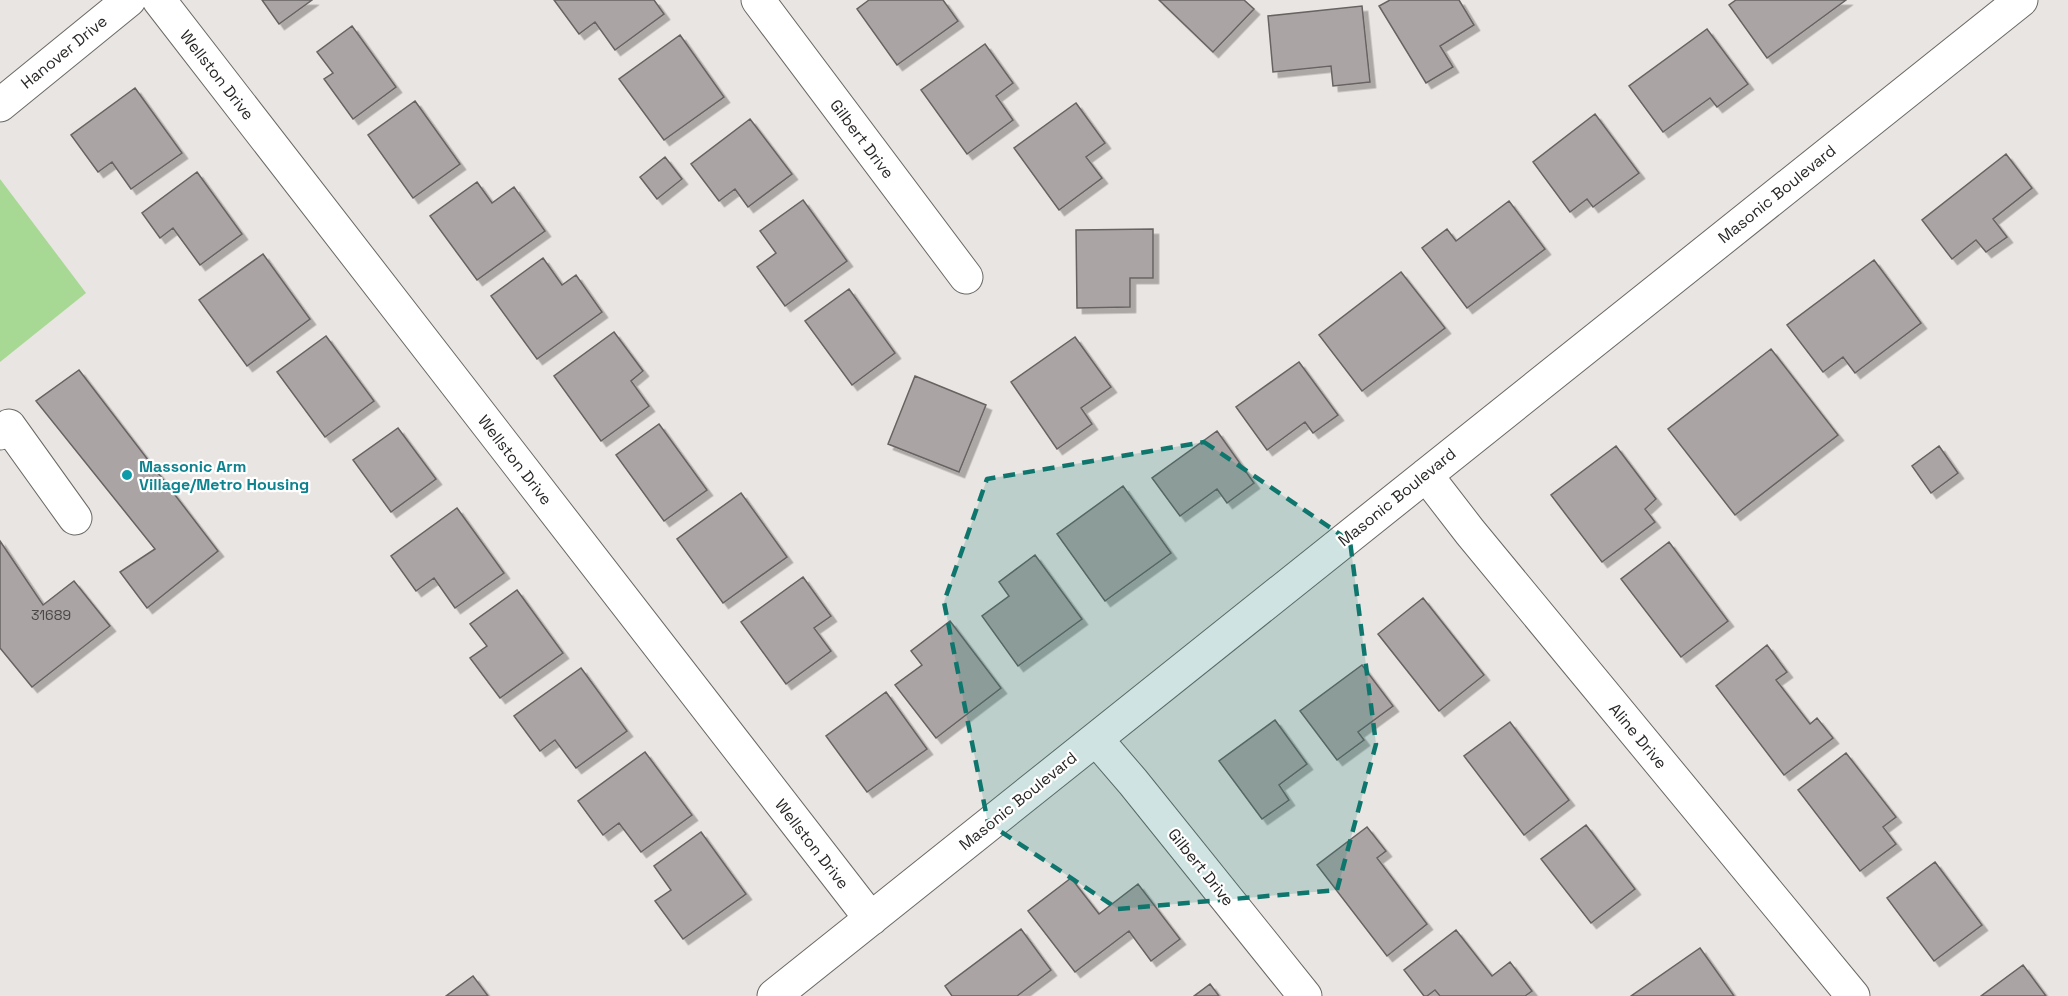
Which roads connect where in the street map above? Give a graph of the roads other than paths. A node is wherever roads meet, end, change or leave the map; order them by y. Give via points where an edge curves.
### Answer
1 (129, 0) edge
2 (159, 0) edge
3 (758, 0) edge
4 (2021, 0) edge
5 (0, 105) edge
6 (966, 277) dead end
7 (0, 433) edge
8 (1426, 475) junction
9 (75, 518) dead end
10 (1096, 739) junction
11 (871, 920) junction
12 (774, 996) edge
13 (1305, 996) edge
14 (1853, 996) edge

1 - 5 street, Hanover Drive
2 - 11 street, Wellston Drive
3 - 6 street, Gilbert Drive
4 - 8 street, Masonic Boulevard
7 - 9 street via 9,426
8 - 10 street, Masonic Boulevard
8 - 14 street, Aline Drive
10 - 11 street, Masonic Boulevard
10 - 13 street, Gilbert Drive
11 - 12 street, Masonic Boulevard

